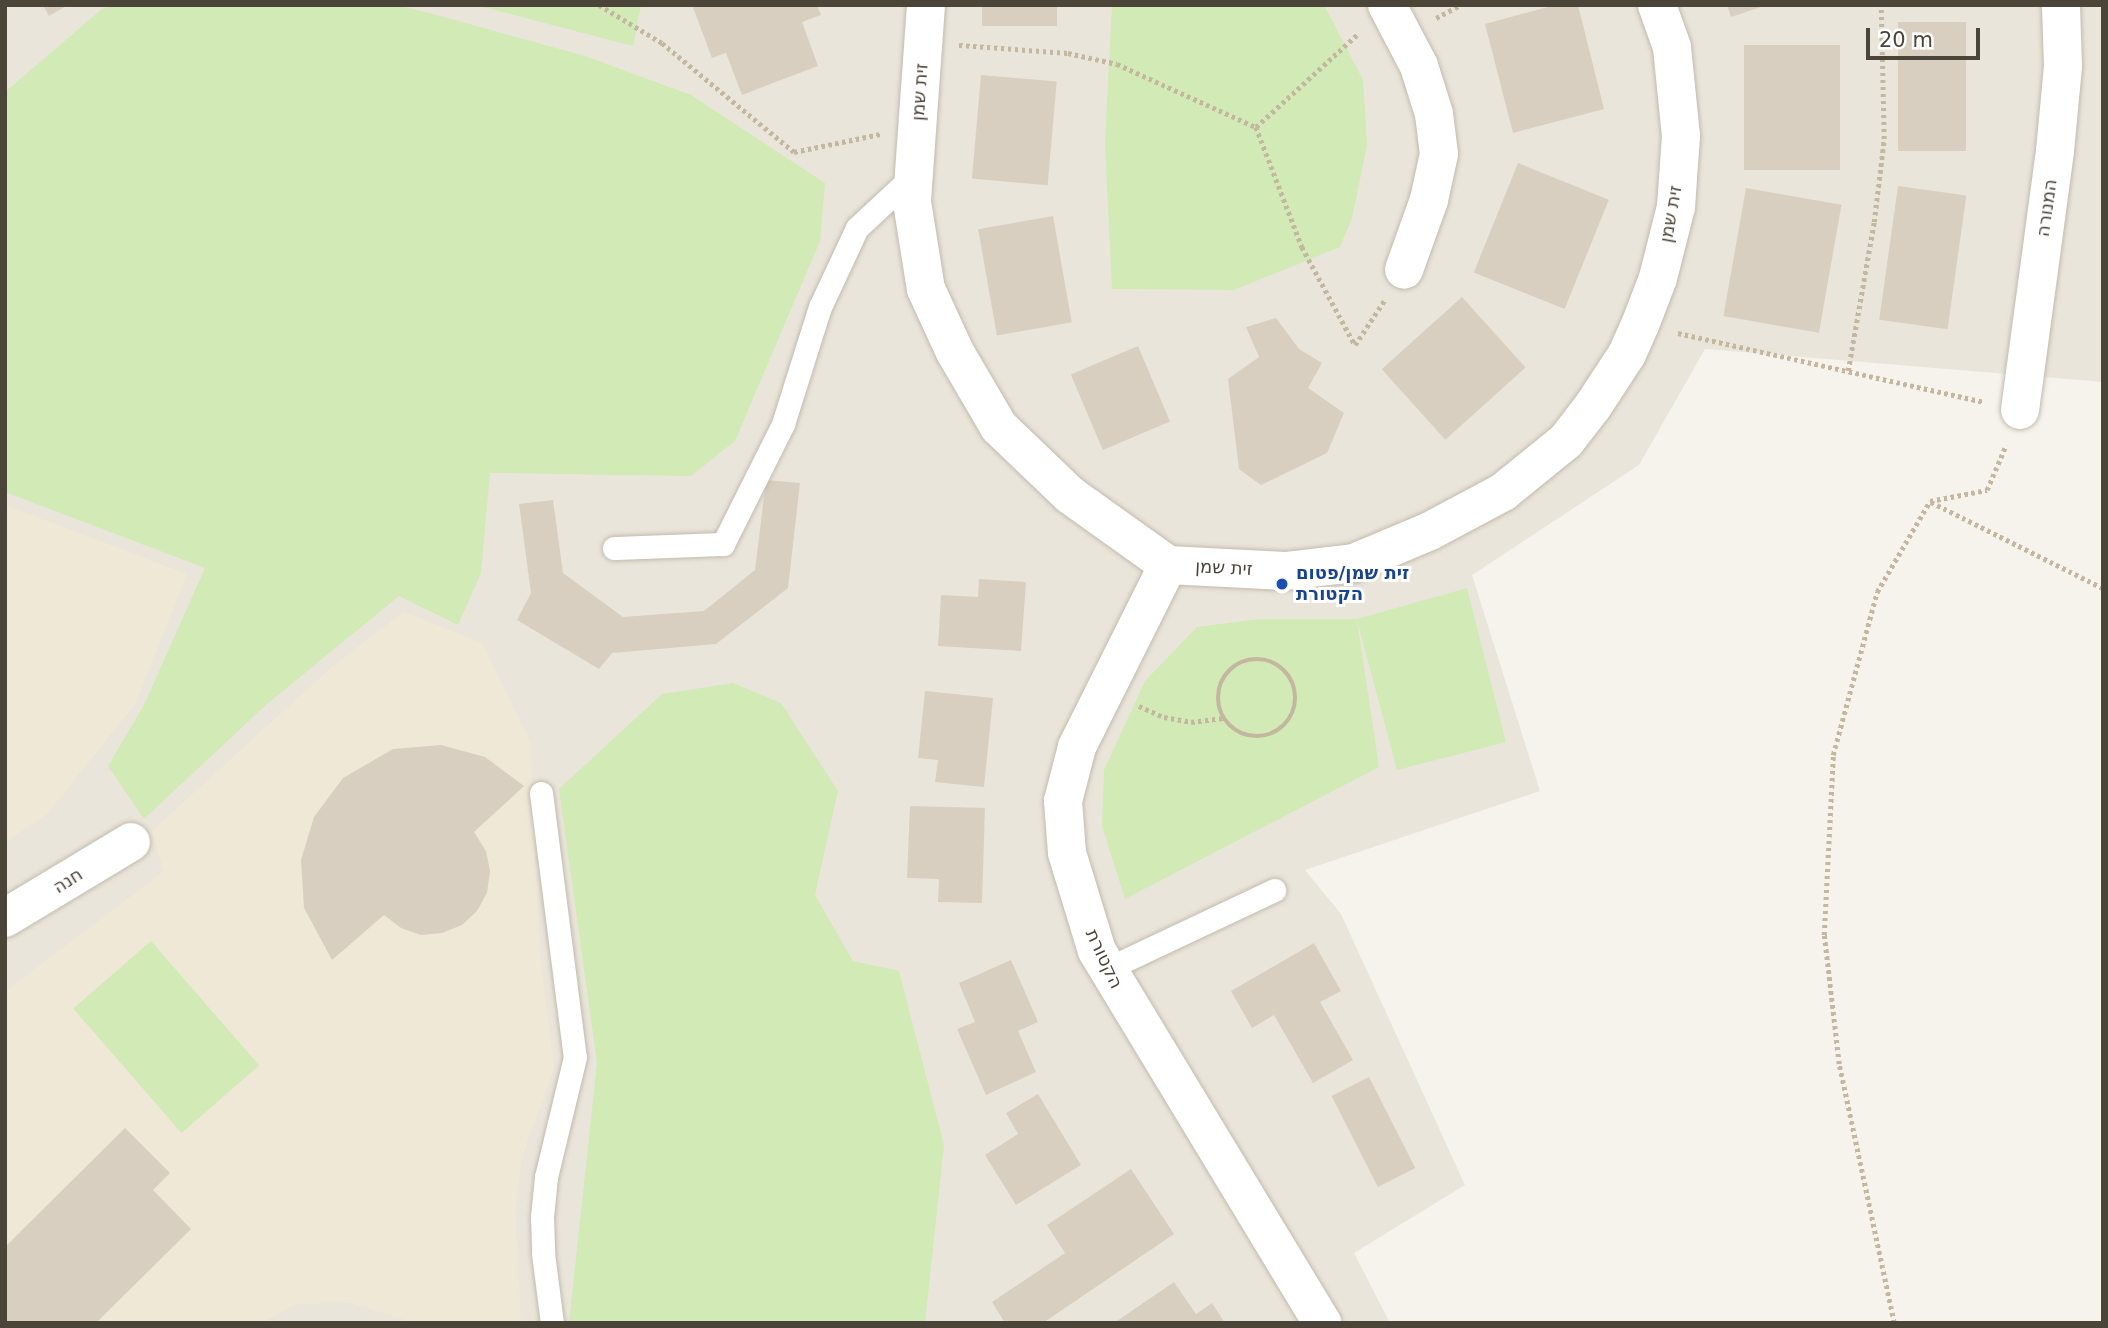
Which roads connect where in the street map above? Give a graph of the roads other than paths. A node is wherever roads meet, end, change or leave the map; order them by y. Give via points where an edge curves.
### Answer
1 (1657, 5) edge
2 (2060, 5) edge
3 (1388, 6) edge
4 (925, 24) edge
5 (915, 174) junction
6 (1404, 270) road end
7 (2020, 410) road end
8 (614, 548) dead end
9 (1168, 565) junction
10 (541, 793) dead end
11 (131, 842) dead end
12 (1274, 890) dead end
13 (5, 918) edge
14 (1107, 969) junction
15 (552, 1323) edge
16 (1322, 1323) edge

1 - 9 street, זית שמן via 1672,47 1681,136 1676,206 1658,278 1640,324 1620,364 1566,441 1503,492 1430,531 1354,562 1286,571
2 - 7 street, המנורה via 2063,66 2055,150
3 - 6 street via 1419,66 1434,114 1439,154 1429,200
4 - 5 street, זית שמן
5 - 8 lane via 857,228 820,307 783,424 723,544
5 - 9 street, זית שמן via 912,202 926,289 955,352 999,427 1070,495
9 - 14 street, הקטורת via 1077,747 1063,801 1067,853 1097,951
10 - 15 lane via 575,1057 546,1177 542,1217
11 - 13 street, חנה
12 - 14 lane
14 - 16 street, הקטורת

